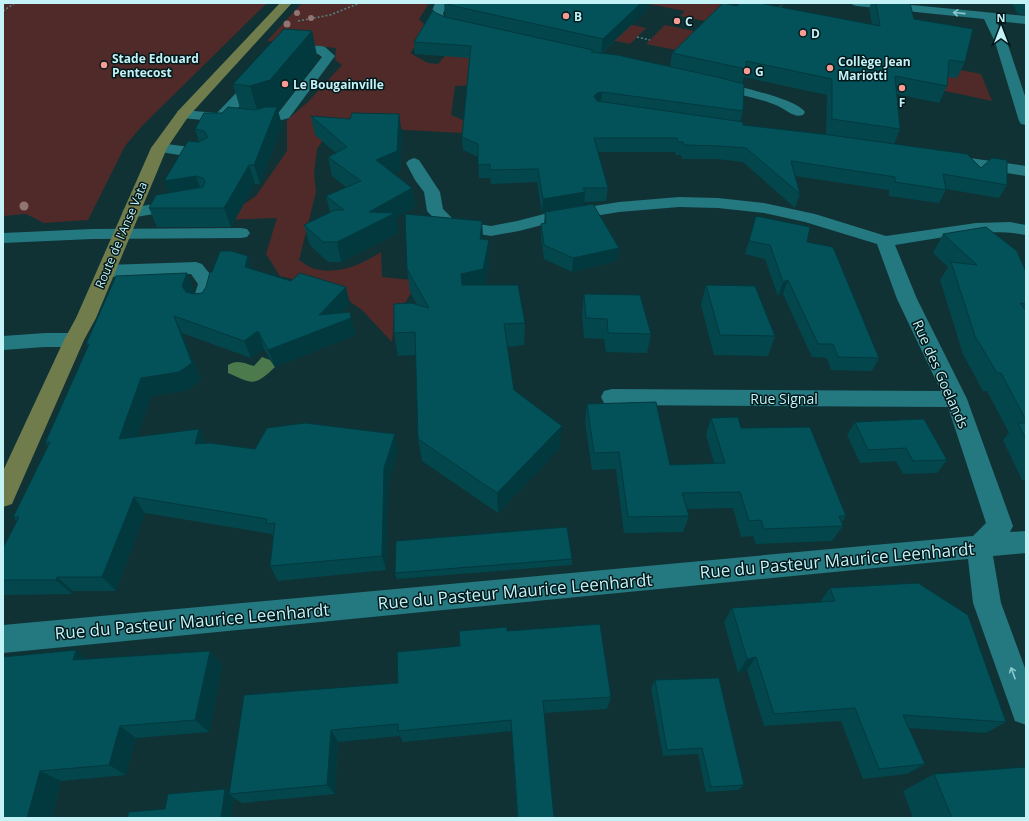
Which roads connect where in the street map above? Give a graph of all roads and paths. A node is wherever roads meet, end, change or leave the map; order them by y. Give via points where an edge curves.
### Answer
1 (16, 3) edge
2 (286, 3) edge
3 (360, 3) edge
4 (441, 3) edge
5 (782, 3) edge
6 (857, 3) edge
7 (780, 8) edge
8 (3, 11) edge
9 (988, 16) junction
10 (1026, 20) edge
11 (265, 26) junction
12 (470, 30) edge
13 (637, 37) dead end
14 (650, 40) dead end
15 (279, 54) edge
16 (269, 66) edge
17 (702, 82) edge
18 (798, 112) dead end
19 (183, 114) junction
20 (221, 118) junction
21 (1026, 120) edge
22 (159, 148) junction
23 (205, 154) edge
24 (932, 158) edge
25 (414, 163) dead end
26 (1026, 171) edge
27 (195, 202) edge
28 (130, 213) junction
29 (1026, 230) edge
30 (241, 233) dead end
31 (121, 234) junction
32 (3, 238) edge
33 (885, 241) junction
34 (106, 272) junction
35 (202, 304) edge
36 (74, 340) junction
37 (3, 343) edge
38 (612, 397) dead end
39 (956, 399) junction
40 (3, 497) edge
41 (1026, 542) edge
42 (979, 547) junction
43 (3, 639) edge
44 (1026, 710) edge

1 - 8 path
2 - 11 main road, Route de l'Anse Vata
3 - 11 path via 311,20
4 - 12 street via 437,14 440,20
5 - 7 path
9 -> 6 street
9 - 10 street
9 - 21 street via 1001,42
11 - 19 main road, Route de l'Anse Vata
13 - 14 path
15 - 20 street via 284,48 321,50 329,56 284,115 260,122
16 - 20 street
17 - 18 street via 776,101
19 - 20 street
19 - 22 main road, Route de l'Anse Vata
22 - 23 street
22 - 28 main road, Route de l'Anse Vata
24 - 26 street
25 - 33 street via 432,192 435,211 450,224 484,230 491,231 544,219 620,207 679,202 718,203 764,208 809,218
27 - 28 street
28 - 31 main road, Route de l'Anse Vata
29 - 33 street via 1010,227 976,228
30 - 31 street
31 - 32 street
31 - 34 main road, Route de l'Anse Vata
33 - 39 street, Rue des Goelands via 907,298
34 - 35 street via 196,268 208,284
34 - 36 main road, Route de l'Anse Vata
36 - 37 street
36 - 40 main road, Route de l'Anse Vata
38 - 39 street, Rue Signal
39 - 42 street, Rue des Goelands via 1000,526
41 - 42 street, Rue du Pasteur Maurice Leenhardt
42 - 43 street, Rue du Pasteur Maurice Leenhardt
44 -> 42 street via 987,603

